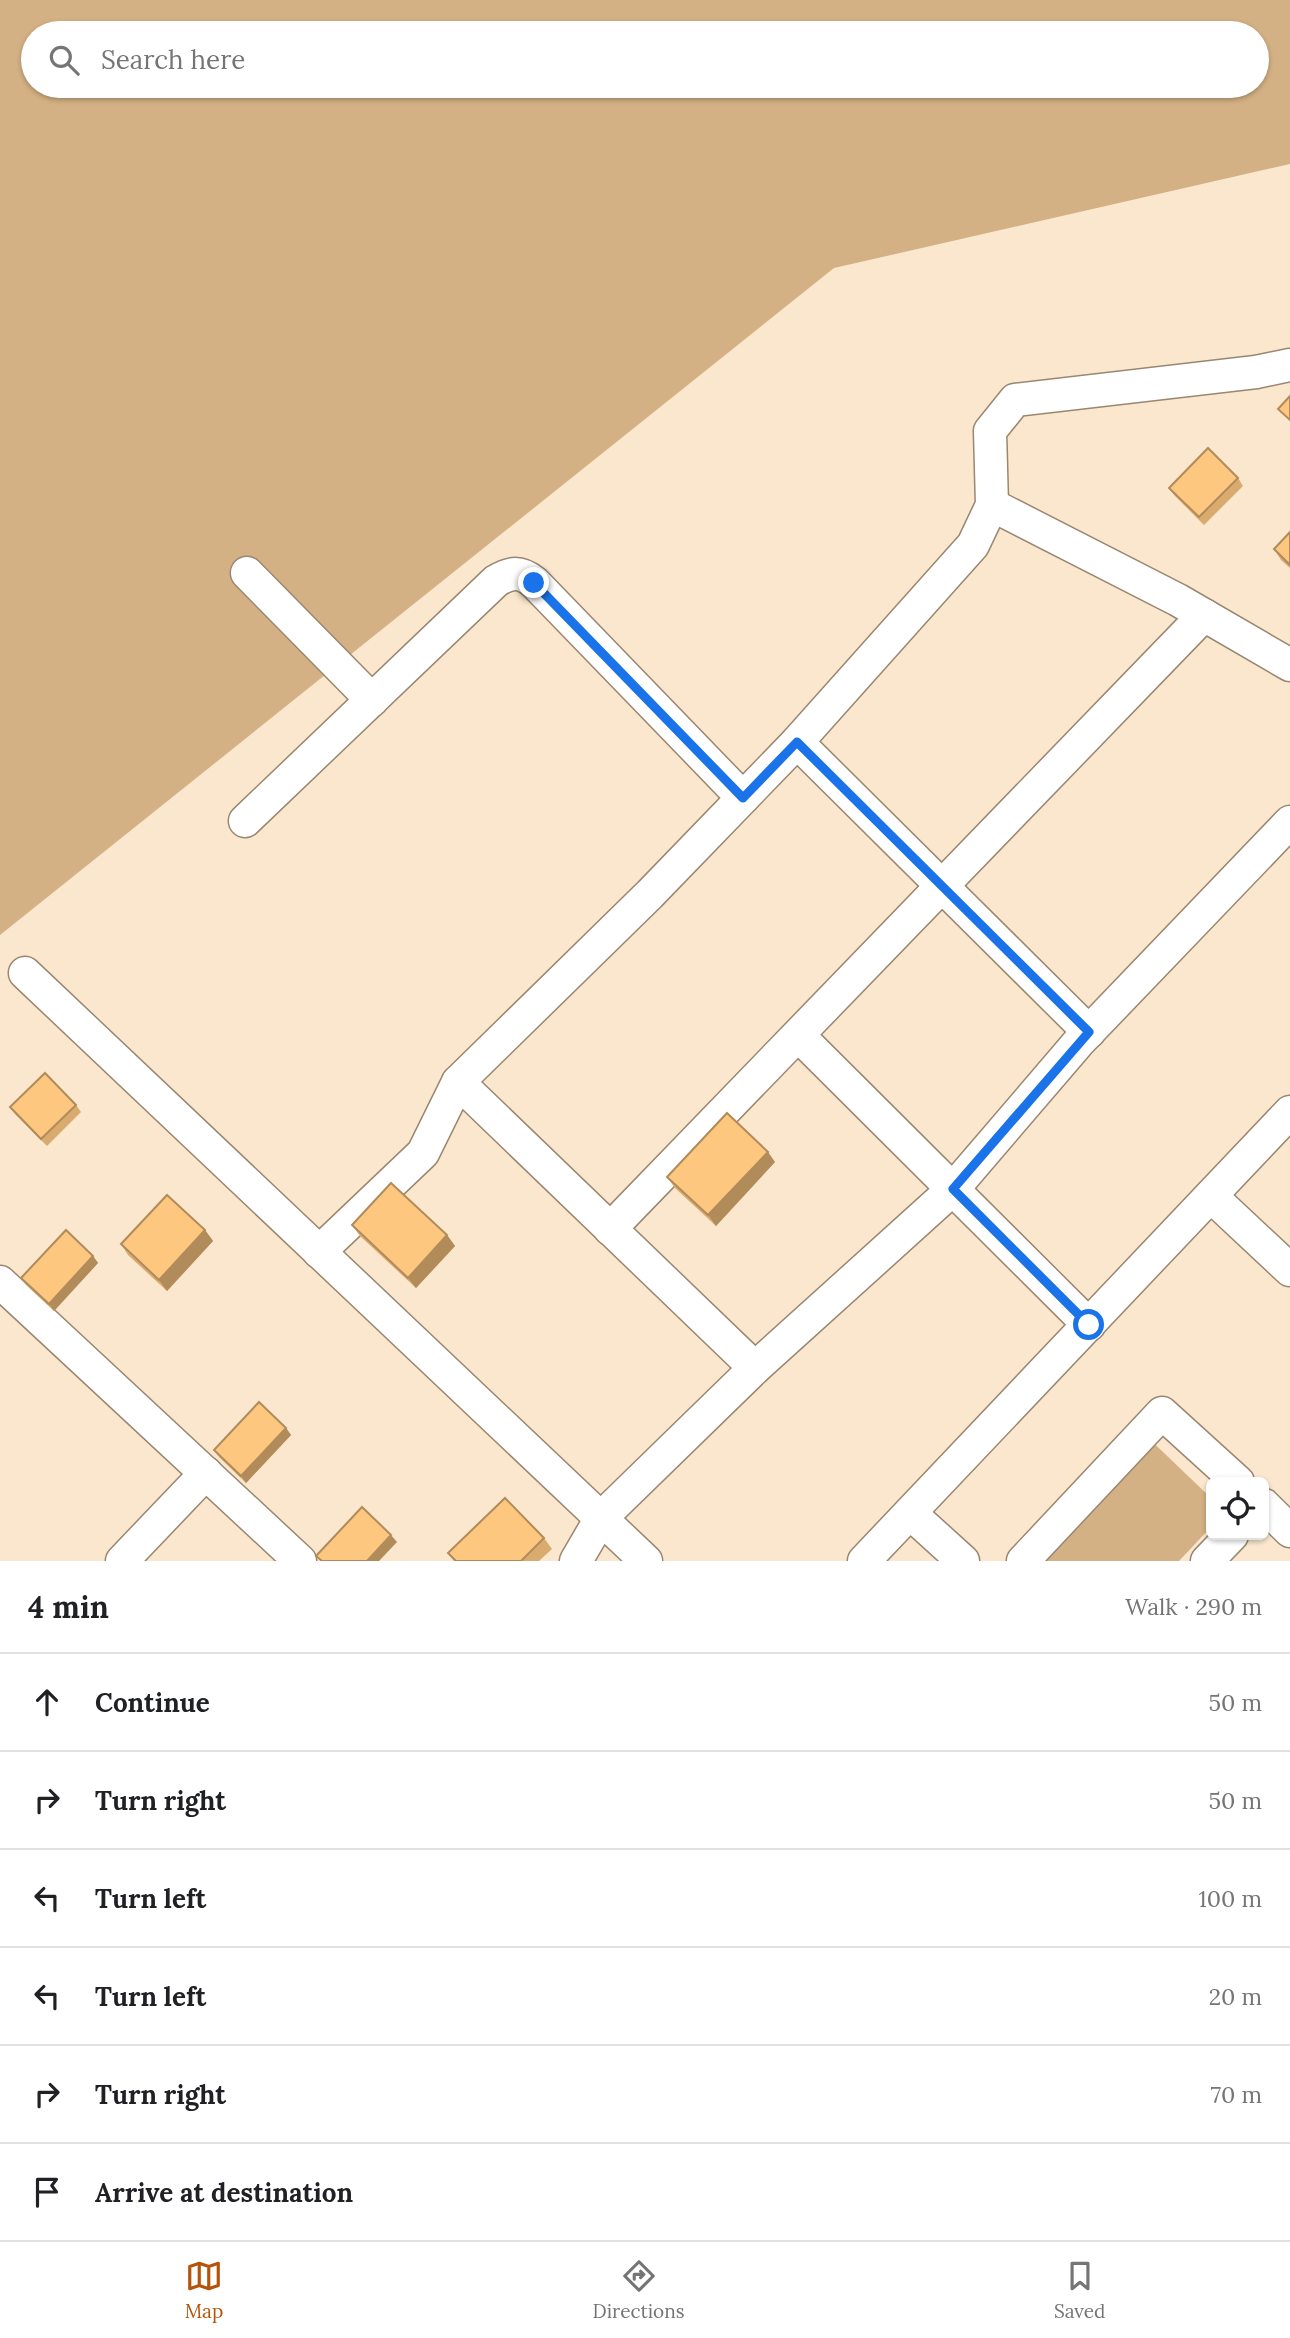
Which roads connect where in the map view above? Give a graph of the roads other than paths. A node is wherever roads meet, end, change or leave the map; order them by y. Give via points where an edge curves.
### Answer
1 (1290, 365) edge
2 (992, 505) junction
3 (247, 573) dead end
4 (1204, 615) junction
5 (1290, 665) edge
6 (372, 700) junction
7 (797, 742) junction
8 (743, 798) junction
9 (245, 821) dead end
10 (1290, 822) edge
11 (943, 887) junction
12 (25, 973) dead end
13 (1089, 1032) junction
14 (799, 1036) junction
15 (458, 1082) junction
16 (1290, 1112) edge
17 (953, 1189) junction
18 (1211, 1196) junction
19 (610, 1229) junction
20 (319, 1252) junction
21 (1290, 1270) edge
22 (0, 1282) edge
23 (1089, 1325) junction
24 (755, 1368) junction
25 (206, 1473) junction
26 (1232, 1477) edge
27 (1269, 1510) edge
28 (910, 1513) junction
29 (601, 1518) junction
30 (1290, 1531) edge
31 (1227, 1540) edge
32 (122, 1561) edge
33 (300, 1561) edge
34 (576, 1561) edge
35 (646, 1561) edge
36 (864, 1561) edge
37 (963, 1561) edge
38 (1023, 1561) edge
39 (1207, 1561) edge

1 - 2 street via 1015,400 990,431
2 - 4 street
2 - 7 street via 973,545
3 - 6 street
4 - 5 street
4 - 11 street
6 - 8 street via 496,581 508,574 525,575
6 - 9 street
7 - 8 street
7 - 11 street
8 - 15 street
10 - 13 street
11 - 13 street
11 - 14 street
12 - 20 street
13 - 17 street
14 - 17 street
14 - 19 street
15 - 19 street
15 - 20 street via 423,1153
16 - 18 street
17 - 23 street
17 - 24 street
18 - 21 street
18 - 23 street
19 - 24 street
20 - 29 street
22 - 25 street
23 - 28 street
24 - 29 street
25 - 32 street
25 - 33 street
26 - 38 street via 1162,1413
27 - 30 street
28 - 36 street
28 - 37 street
29 - 34 street
29 - 35 street
31 - 39 street

